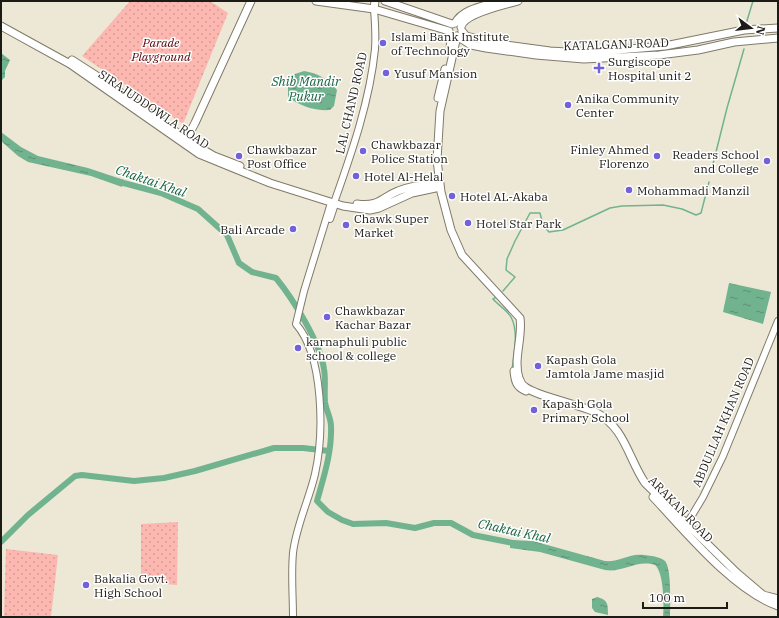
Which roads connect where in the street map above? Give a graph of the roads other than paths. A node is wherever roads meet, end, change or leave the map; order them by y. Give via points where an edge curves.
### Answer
1 (251, 1) edge
2 (316, 1) edge
3 (375, 1) edge
4 (385, 1) edge
5 (500, 1) edge
6 (518, 1) edge
7 (374, 9) junction
8 (1, 22) edge
9 (1, 26) edge
10 (778, 28) edge
11 (455, 30) junction
12 (778, 38) edge
13 (467, 43) junction
14 (454, 49) junction
15 (184, 141) junction
16 (437, 186) junction
17 (334, 202) junction
18 (778, 321) edge
19 (685, 527) junction
20 (778, 599) edge
21 (778, 606) edge
22 (293, 617) edge

1 - 15 main road
2 - 7 main road
3 - 7 main road
4 - 11 main road
5 - 11 main road via 459,17
6 - 11 main road via 481,12 466,19
7 - 11 main road
7 - 17 street, LAL CHAND ROAD via 375,48 370,82
8 - 15 main road, SIRAJUDDOWLA ROAD via 84,67
9 - 15 main road, SIRAJUDDOWLA ROAD via 70,64
10 - 11 main road, KATALGANJ ROAD via 744,30 665,46 583,53 550,52 499,44 466,36
11 - 13 main road, KATALGANJ ROAD
11 - 14 main road, ARAKAN ROAD
11 - 16 main road, ARAKAN ROAD via 436,111 433,158
12 - 13 main road, KATALGANJ ROAD via 734,42 659,55 584,59 500,50
13 - 14 main road via 460,44
14 - 16 main road, ARAKAN ROAD via 440,111
15 - 17 main road, SIRAJUDDOWLA ROAD via 213,162 270,183
16 - 17 main road, SIRAJUDDOWLA ROAD via 412,192 370,210
16 - 19 main road, ARAKAN ROAD via 462,255 520,318 522,327 517,365 523,386 583,407 605,418 622,436 636,470 645,483
16 - 19 main road, ARAKAN ROAD via 452,246 516,319 515,383 519,388 587,411 603,420 621,440 637,479
17 - 22 street, LAL CHAND ROAD via 297,325 306,339 314,363 319,397 319,443 315,472 293,552
18 - 19 street, ABDULLAH KHAN ROAD via 719,466
19 - 20 main road, ARAKAN ROAD via 763,595
19 - 21 main road, ARAKAN ROAD via 715,561 757,597

